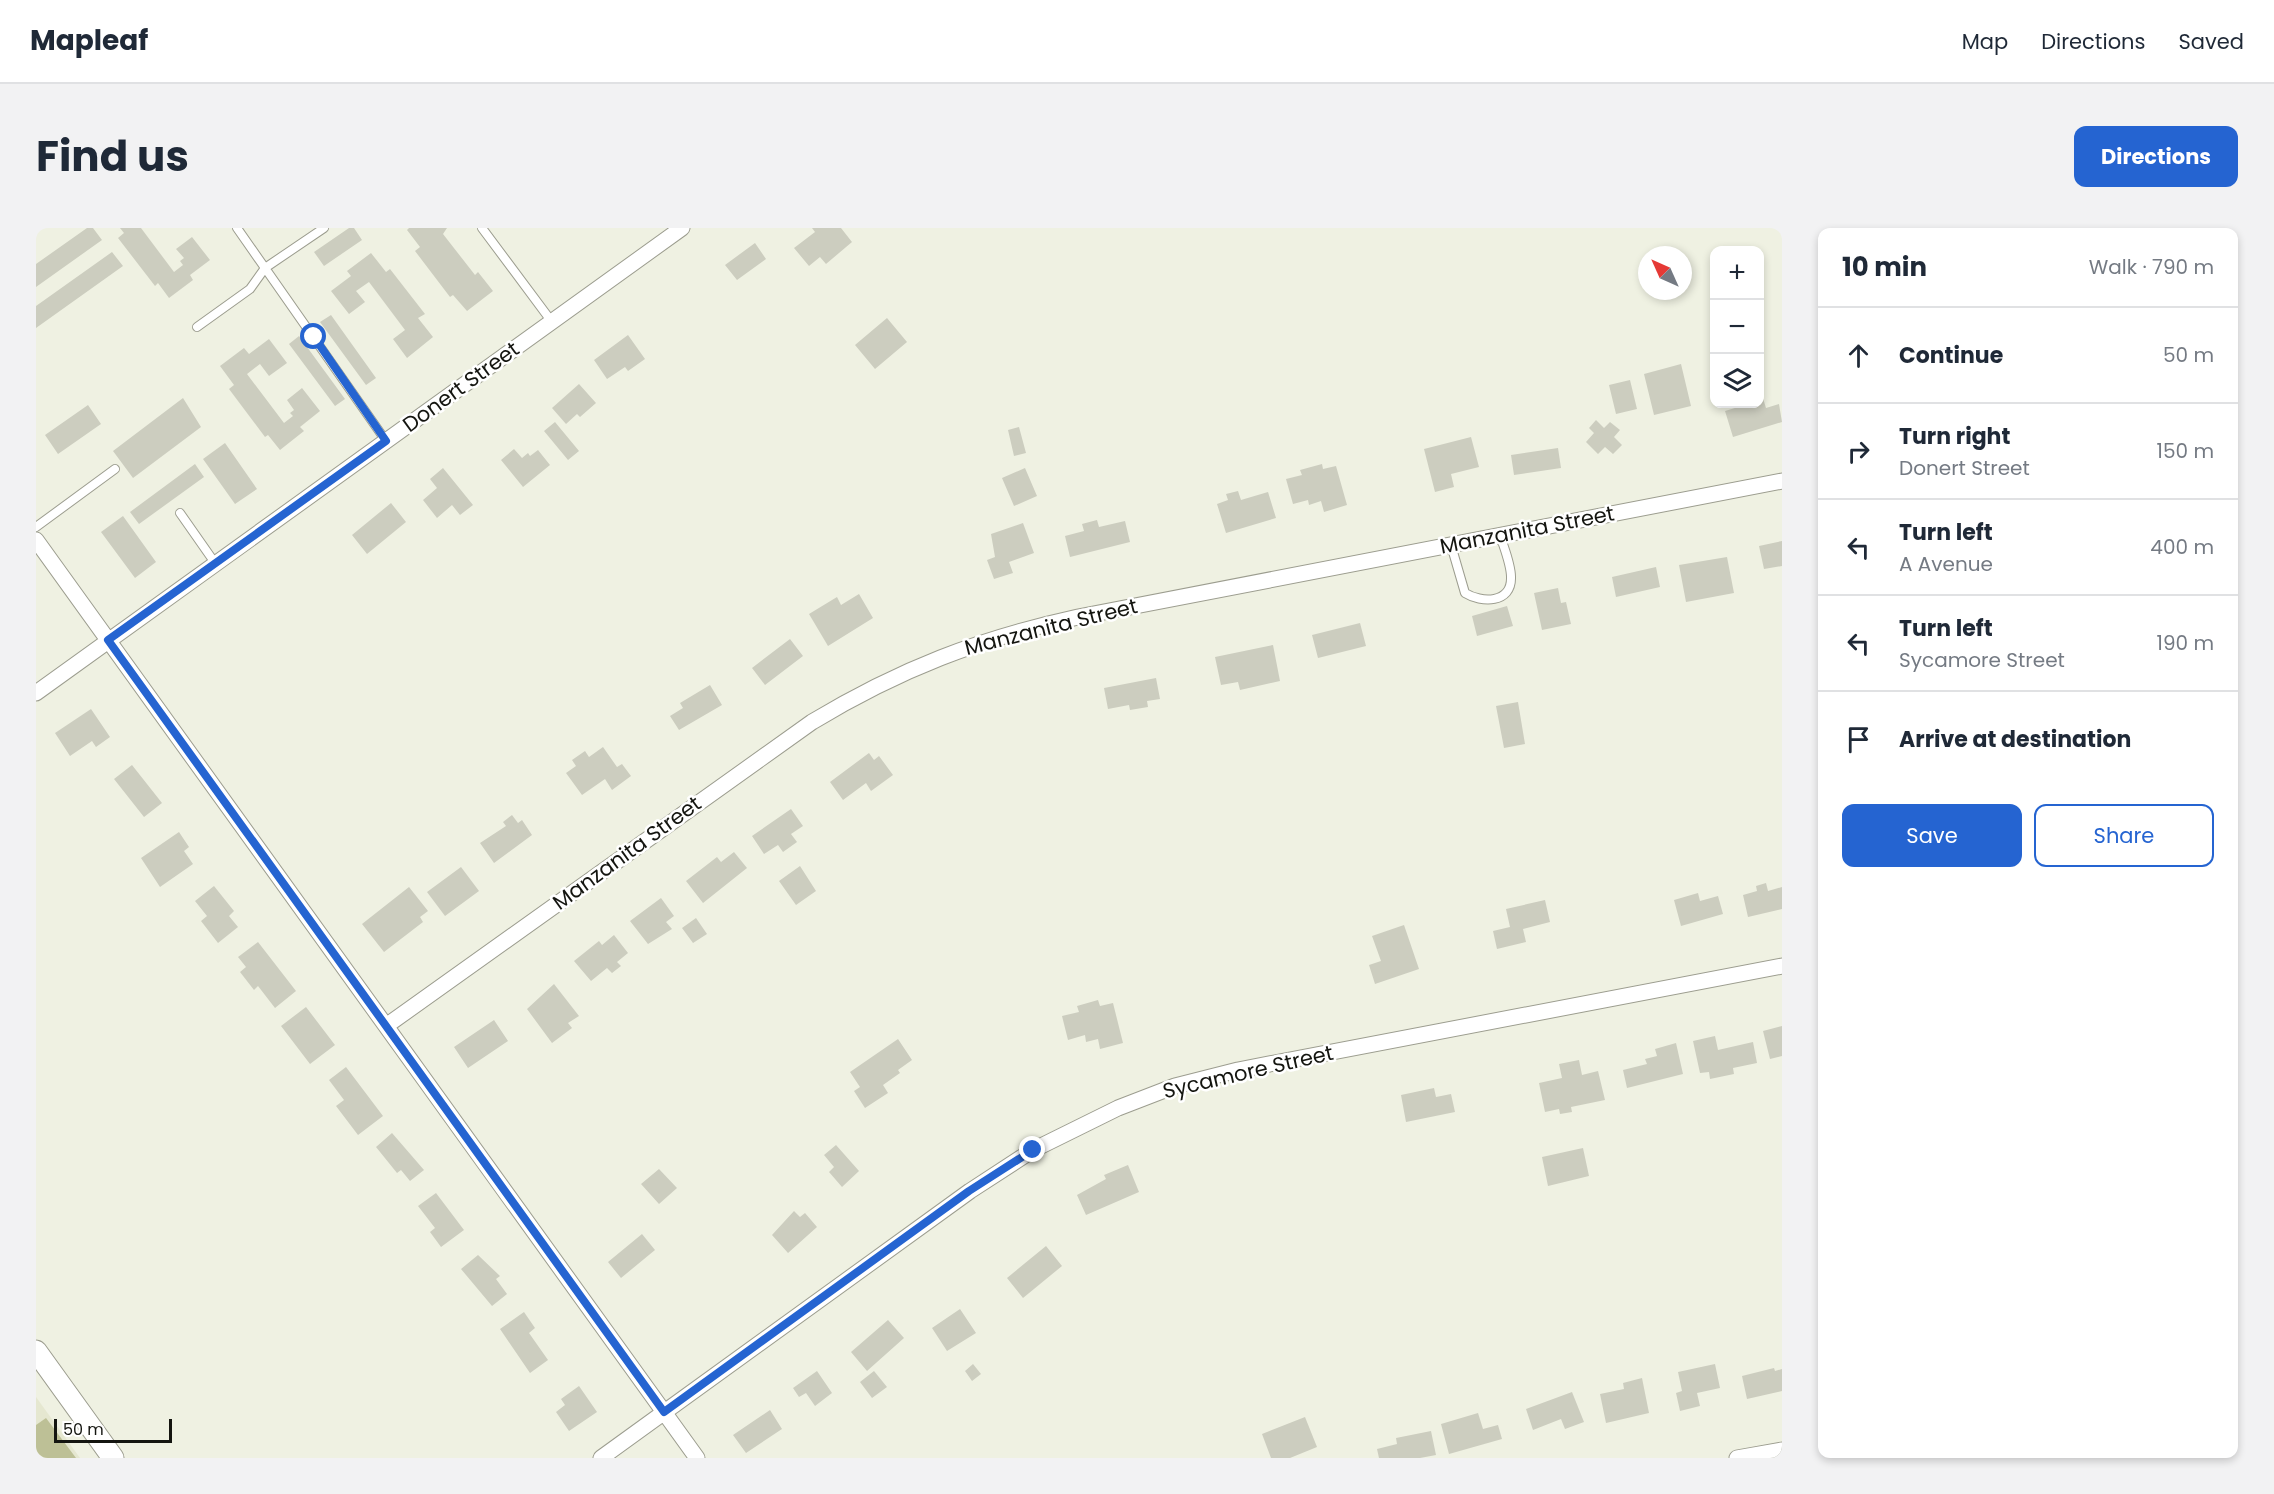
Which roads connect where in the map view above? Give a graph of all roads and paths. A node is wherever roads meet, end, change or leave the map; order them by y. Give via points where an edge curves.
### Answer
1 (237, 228) edge
2 (324, 228) edge
3 (482, 228) edge
4 (682, 228) edge
5 (265, 268) junction
6 (552, 322) junction
7 (197, 327) dead end
8 (386, 441) junction
9 (115, 469) dead end
10 (1782, 481) edge
11 (180, 513) dead end
12 (36, 527) edge
13 (1500, 535) junction
14 (36, 540) edge
15 (1451, 545) junction
16 (215, 563) junction
17 (108, 640) junction
18 (36, 693) edge
19 (1782, 966) edge
20 (386, 1026) junction
21 (36, 1351) edge
22 (664, 1412) junction
23 (1782, 1450) edge
24 (113, 1458) edge
25 (601, 1458) edge
26 (697, 1458) edge
27 (1737, 1458) edge

1 - 5 lane
2 - 5 lane
3 - 6 lane
4 - 6 street, Donert Street
5 - 7 lane via 250,289
5 - 8 lane
6 - 8 street, Donert Street
8 - 16 street, Donert Street
9 - 12 lane
10 - 13 street, Manzanita Street
11 - 16 lane
13 - 15 street, Manzanita Street
13 - 15 lane via 1511,577 1509,587 1487,602 1465,592
14 - 17 street
15 - 20 street, Manzanita Street via 1038,626 973,644 897,674 812,722
16 - 17 street, Donert Street
17 - 18 street, Donert Street
17 - 20 street
19 - 22 street, Sycamore Street via 1238,1070 1175,1086 1118,1108 1033,1150 969,1191
20 - 22 street
21 - 24 main road
22 - 25 street, Sycamore Street
22 - 26 street
23 - 27 street

